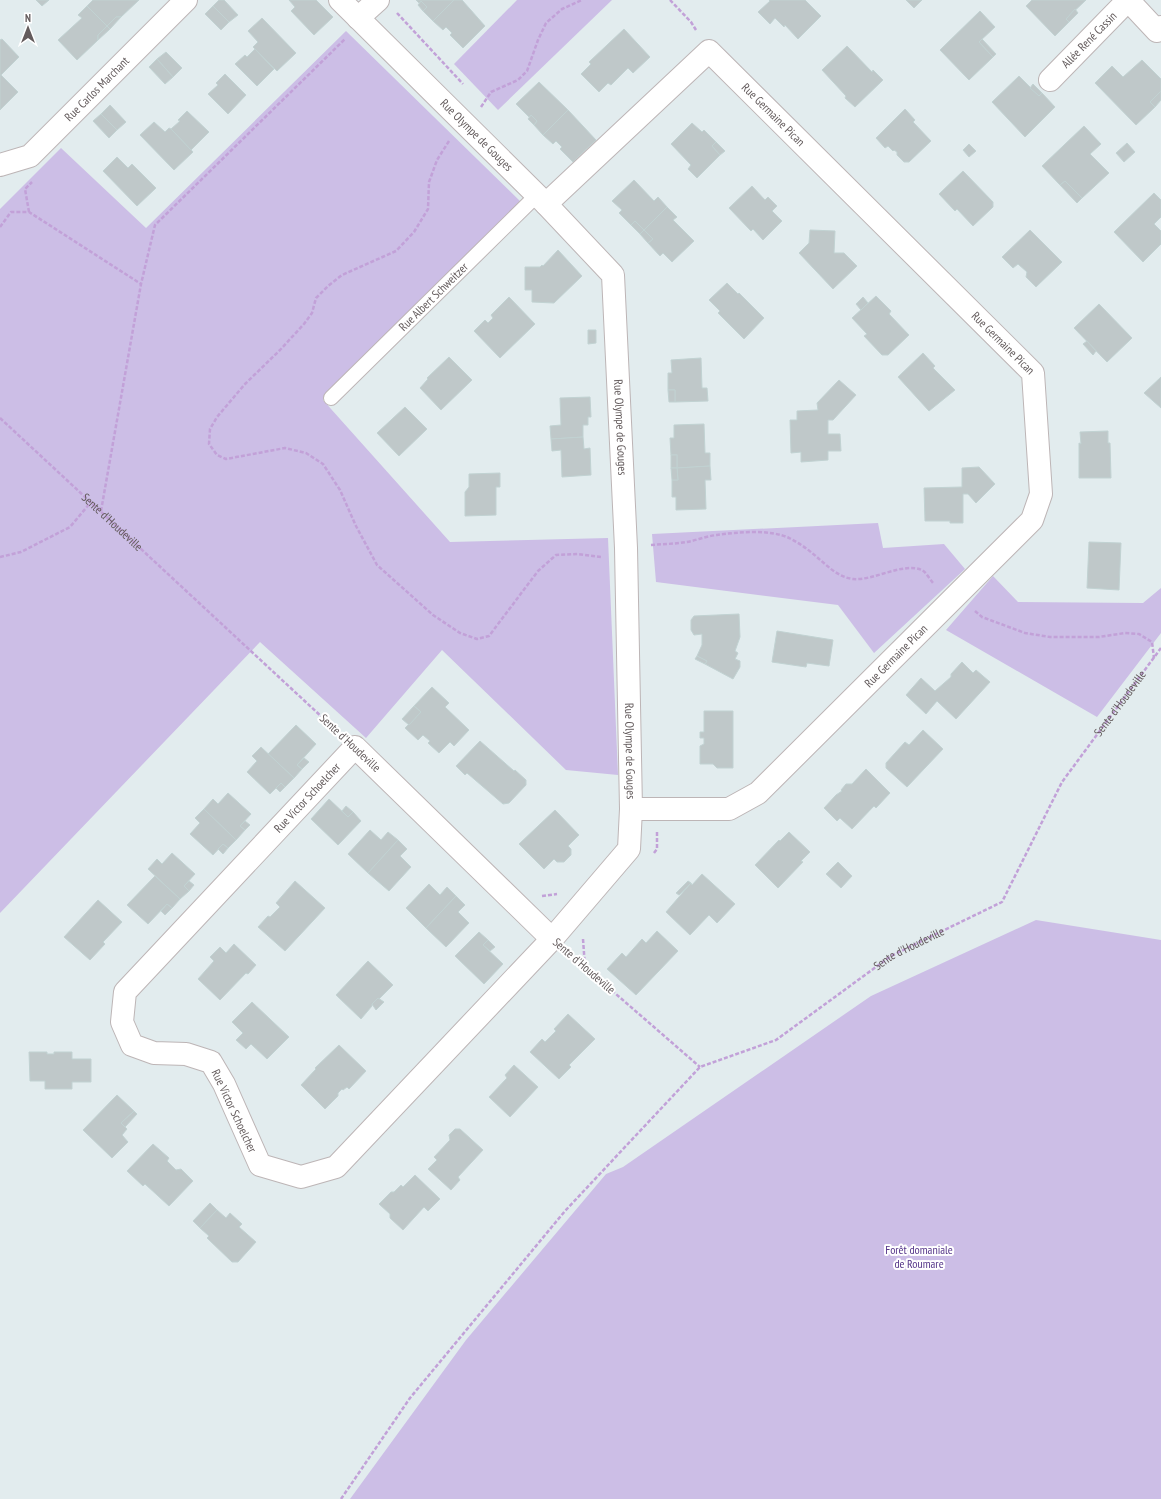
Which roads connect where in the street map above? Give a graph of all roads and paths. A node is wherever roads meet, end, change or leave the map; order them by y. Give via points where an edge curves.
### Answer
1 (186, 0) edge
2 (340, 0) edge
3 (378, 0) edge
4 (582, 0) edge
5 (670, 0) edge
6 (1128, 0) edge
7 (358, 18) junction
8 (1160, 31) edge
9 (347, 37) dead end
10 (709, 51) junction
11 (1050, 80) dead end
12 (466, 125) junction
13 (0, 165) edge
14 (541, 200) junction
15 (0, 227) edge
16 (141, 284) junction
17 (331, 398) dead end
18 (0, 418) edge
19 (91, 502) junction
20 (101, 511) junction
21 (626, 548) junction
22 (0, 557) edge
23 (954, 597) junction
24 (1161, 648) edge
25 (1154, 658) junction
26 (355, 747) junction
27 (631, 809) junction
28 (562, 890) dead end
29 (512, 900) junction
30 (552, 939) junction
31 (700, 1067) junction
32 (341, 1499) edge

1 - 13 street, Rue Carlos Marchant via 30,156
2 - 7 street, Rue Olympe de Gouges
3 - 7 street
4 - 12 path via 562,9 546,23 527,71 518,80 490,92 480,110
5 - 10 path via 692,22
6 - 8 street
6 - 11 street, Allée René Cassin
7 - 12 street, Rue Olympe de Gouges
9 - 16 path via 155,225
10 - 14 street
10 - 23 street, Rue Germaine Pican via 1033,373 1041,494 1039,501 1032,520
12 - 14 street, Rue Olympe de Gouges
12 - 21 path via 450,138 437,160 429,182 428,209 414,232 396,251 342,275 316,298 312,313 304,324 245,384 217,417 210,429 209,444 217,455 226,459 285,448 306,454 323,464 340,490 377,565 433,615 460,633 477,639 488,636 538,571 556,556 578,554 604,557
14 - 17 lane, Rue Albert Schweitzer
14 - 21 street, Rue Olympe de Gouges via 613,275
15 - 16 path via 11,212 28,212
16 - 20 path
18 - 19 path, Sente d'Houdeville
19 - 20 path, Sente d'Houdeville
19 - 22 path via 70,527 22,552
20 - 26 path, Sente d'Houdeville
21 - 23 path via 686,542 717,535 759,532 778,534 804,547 842,576 854,579 902,569 922,571 932,582
21 - 27 street, Rue Olympe de Gouges
23 - 25 path via 982,617 1025,633 1050,637 1099,637 1125,632 1139,634 1152,642
23 - 27 street, Rue Germaine Pican via 758,794 729,809
24 - 25 path, Sente d'Houdeville
25 - 31 path, Sente d'Houdeville via 1062,782 1002,902 891,956 776,1040
26 - 29 street, Sente d'Houdeville
26 - 30 street, Rue Victor Schoelcher via 125,992 122,1022 132,1045 154,1052 186,1054 211,1062 224,1084 260,1165 301,1177 336,1167
27 - 30 street, Rue Olympe de Gouges via 629,849
28 - 29 path via 556,894
29 - 30 street, Sente d'Houdeville
30 - 31 path, Sente d'Houdeville
31 - 32 path via 565,1211 410,1398

